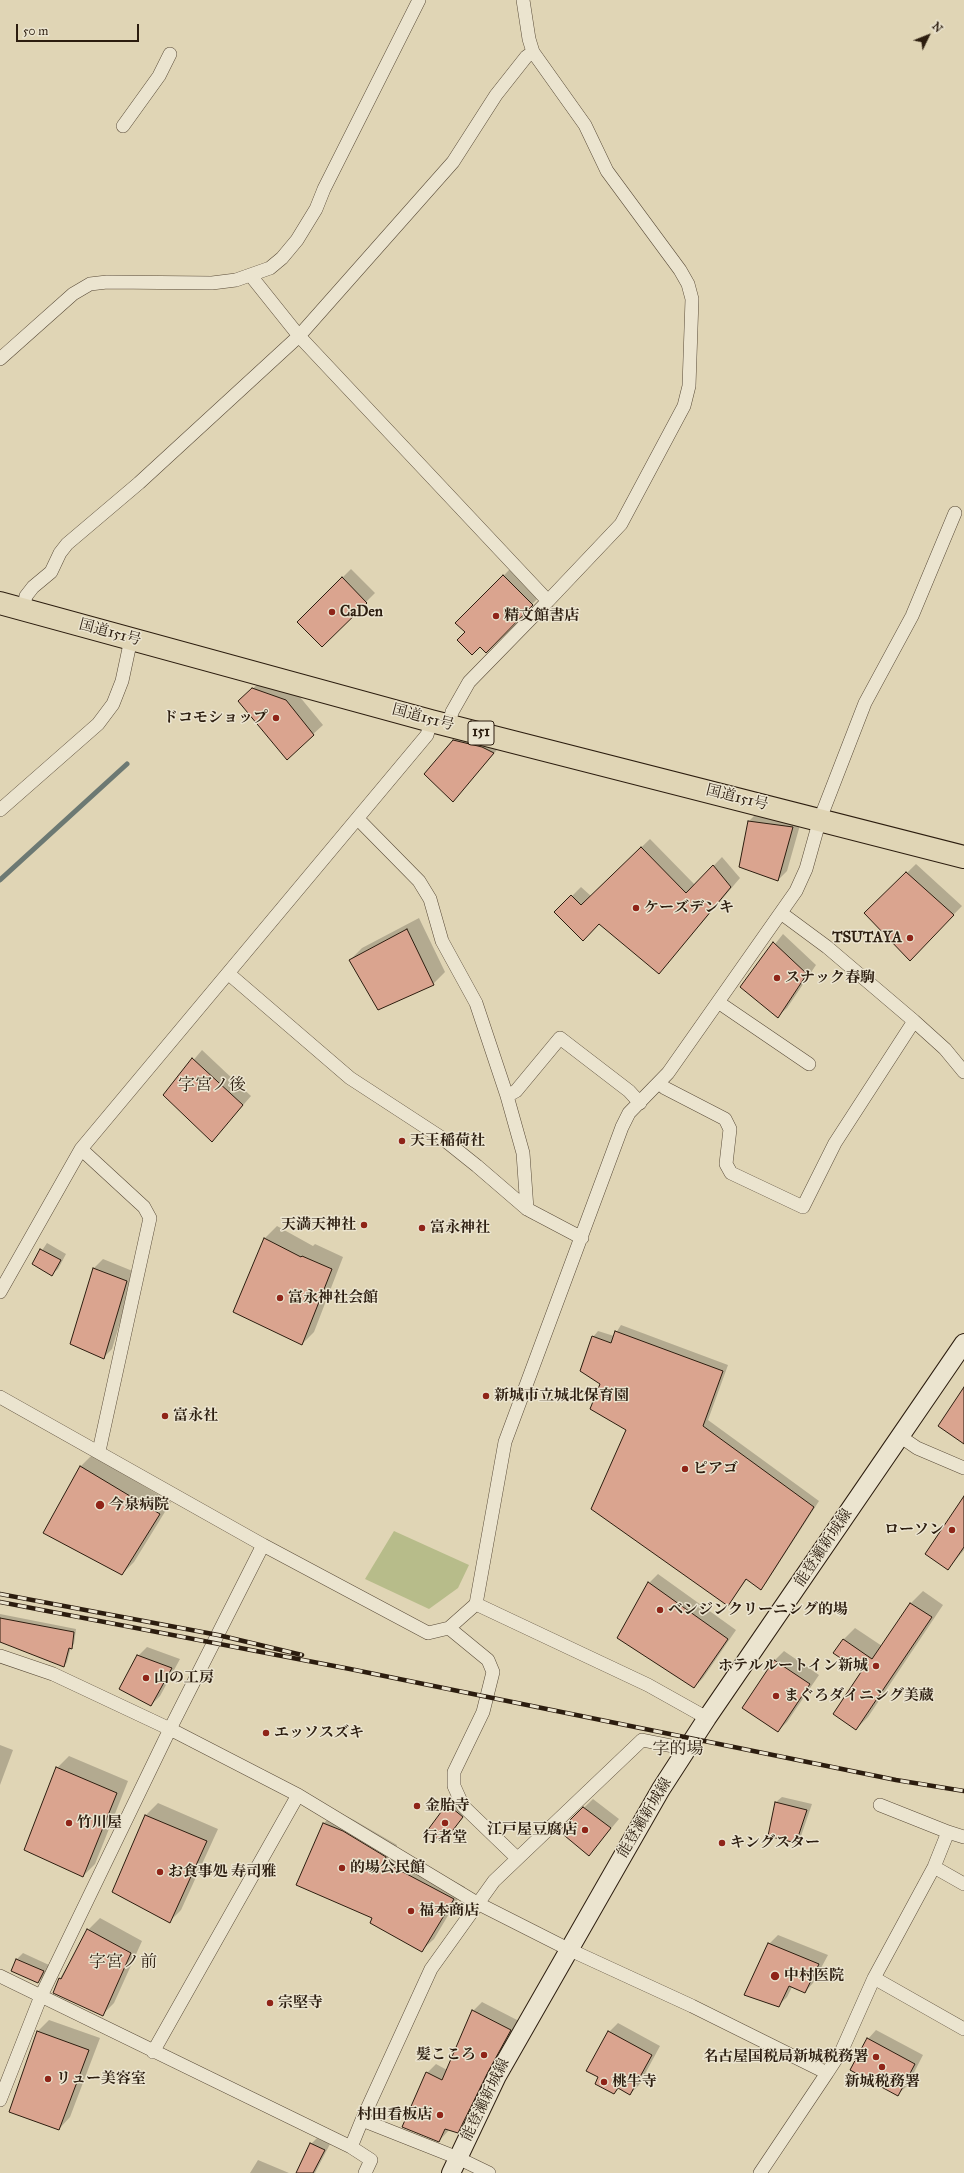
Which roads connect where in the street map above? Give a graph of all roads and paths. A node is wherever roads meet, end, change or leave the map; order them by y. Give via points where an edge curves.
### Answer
1 (419, 0) edge
2 (523, 0) edge
3 (533, 52) junction
4 (170, 54) dead end
5 (123, 126) dead end
6 (251, 276) junction
7 (299, 336) junction
8 (0, 358) edge
9 (955, 513) dead end
10 (548, 601) junction
11 (0, 603) edge
12 (23, 610) junction
13 (131, 639) junction
14 (440, 723) junction
15 (0, 810) edge
16 (358, 819) junction
17 (820, 819) junction
18 (964, 857) edge
19 (782, 913) junction
20 (229, 974) junction
21 (718, 1002) junction
22 (914, 1022) junction
23 (809, 1064) dead end
24 (964, 1072) edge
25 (659, 1083) junction
26 (508, 1096) junction
27 (640, 1103) junction
28 (81, 1149) junction
29 (527, 1209) junction
30 (582, 1238) junction
31 (0, 1292) edge
32 (964, 1343) edge
33 (0, 1397) edge
34 (901, 1437) junction
35 (99, 1451) junction
36 (964, 1468) edge
37 (263, 1545) junction
38 (476, 1604) junction
39 (449, 1628) junction
40 (0, 1656) edge
41 (707, 1718) junction
42 (170, 1729) junction
43 (687, 1749) junction
44 (298, 1795) junction
45 (880, 1805) dead end
46 (948, 1832) junction
47 (964, 1837) edge
48 (517, 1858) junction
49 (934, 1867) junction
50 (964, 1884) edge
51 (477, 1903) junction
52 (568, 1949) junction
53 (0, 1976) edge
54 (874, 1978) junction
55 (41, 1996) junction
56 (964, 2029) edge
57 (153, 2052) junction
58 (827, 2073) junction
59 (0, 2100) edge
60 (362, 2120) junction
61 (351, 2147) junction
62 (454, 2166) edge
63 (365, 2173) edge
64 (489, 2173) edge
65 (760, 2173) edge

1 - 6 street via 316,209 297,240 282,258 270,268
2 - 3 street
3 - 7 street via 526,57 496,95 453,162
3 - 10 street via 586,124 607,171 680,270 688,284 692,299 689,386 684,406 621,524
4 - 5 street via 159,76
6 - 7 street
6 - 8 street via 212,283 90,284 73,294
7 - 10 street
7 - 12 street via 139,483 67,544 51,572 26,596
9 - 17 street via 912,616 865,703
10 - 14 street via 469,682 452,712
11 - 12 highway, 国道151号 / 151
12 - 13 highway, 国道151号 / 151
13 - 14 highway, 国道151号 / 151
13 - 15 street via 122,681 113,704 98,724
14 - 16 street via 418,744
14 - 17 highway, 国道151号 / 151
16 - 20 street
16 - 26 street via 419,881 430,899 442,941 476,1003
17 - 18 highway, 国道151号 / 151
17 - 19 street via 806,869
19 - 21 street
19 - 22 street via 828,947
20 - 28 street
20 - 29 street via 350,1078 442,1138
21 - 23 street
21 - 25 street
22 - 24 street via 945,1049
22 - 25 street via 835,1143 803,1207 731,1173 726,1164 730,1129 725,1119
25 - 27 street
26 - 27 street via 516,1091 560,1038 629,1091
26 - 29 street via 523,1154
27 - 30 street via 629,1113 622,1127
28 - 31 street
28 - 35 street via 144,1207 150,1218
29 - 30 street
30 - 38 street via 505,1442
32 - 34 main road, 能登瀬新城線
33 - 35 street
34 - 36 street via 917,1448
34 - 41 main road, 能登瀬新城線
35 - 37 street
37 - 39 street via 428,1633
37 - 42 street
38 - 39 street
38 - 41 street via 648,1685
39 - 48 street via 488,1660 493,1672 483,1712 454,1772 454,1786 463,1806
40 - 42 street via 53,1674
41 - 43 main road, 能登瀬新城線
42 - 44 street
42 - 55 street
43 - 48 street via 642,1740
43 - 52 main road, 能登瀬新城線
44 - 51 street
44 - 57 street
45 - 46 street
46 - 47 street
46 - 49 street
48 - 51 street
49 - 50 street
49 - 54 street
51 - 52 street
51 - 60 street via 431,1969
52 - 58 street via 692,2006
52 - 62 main road, 能登瀬新城線 via 497,2076
53 - 55 street
54 - 56 street
54 - 58 street via 842,2050
55 - 57 street
55 - 59 street
57 - 61 street
58 - 65 street
60 - 61 street
60 - 62 street
61 - 63 street via 371,2160
62 - 64 street

